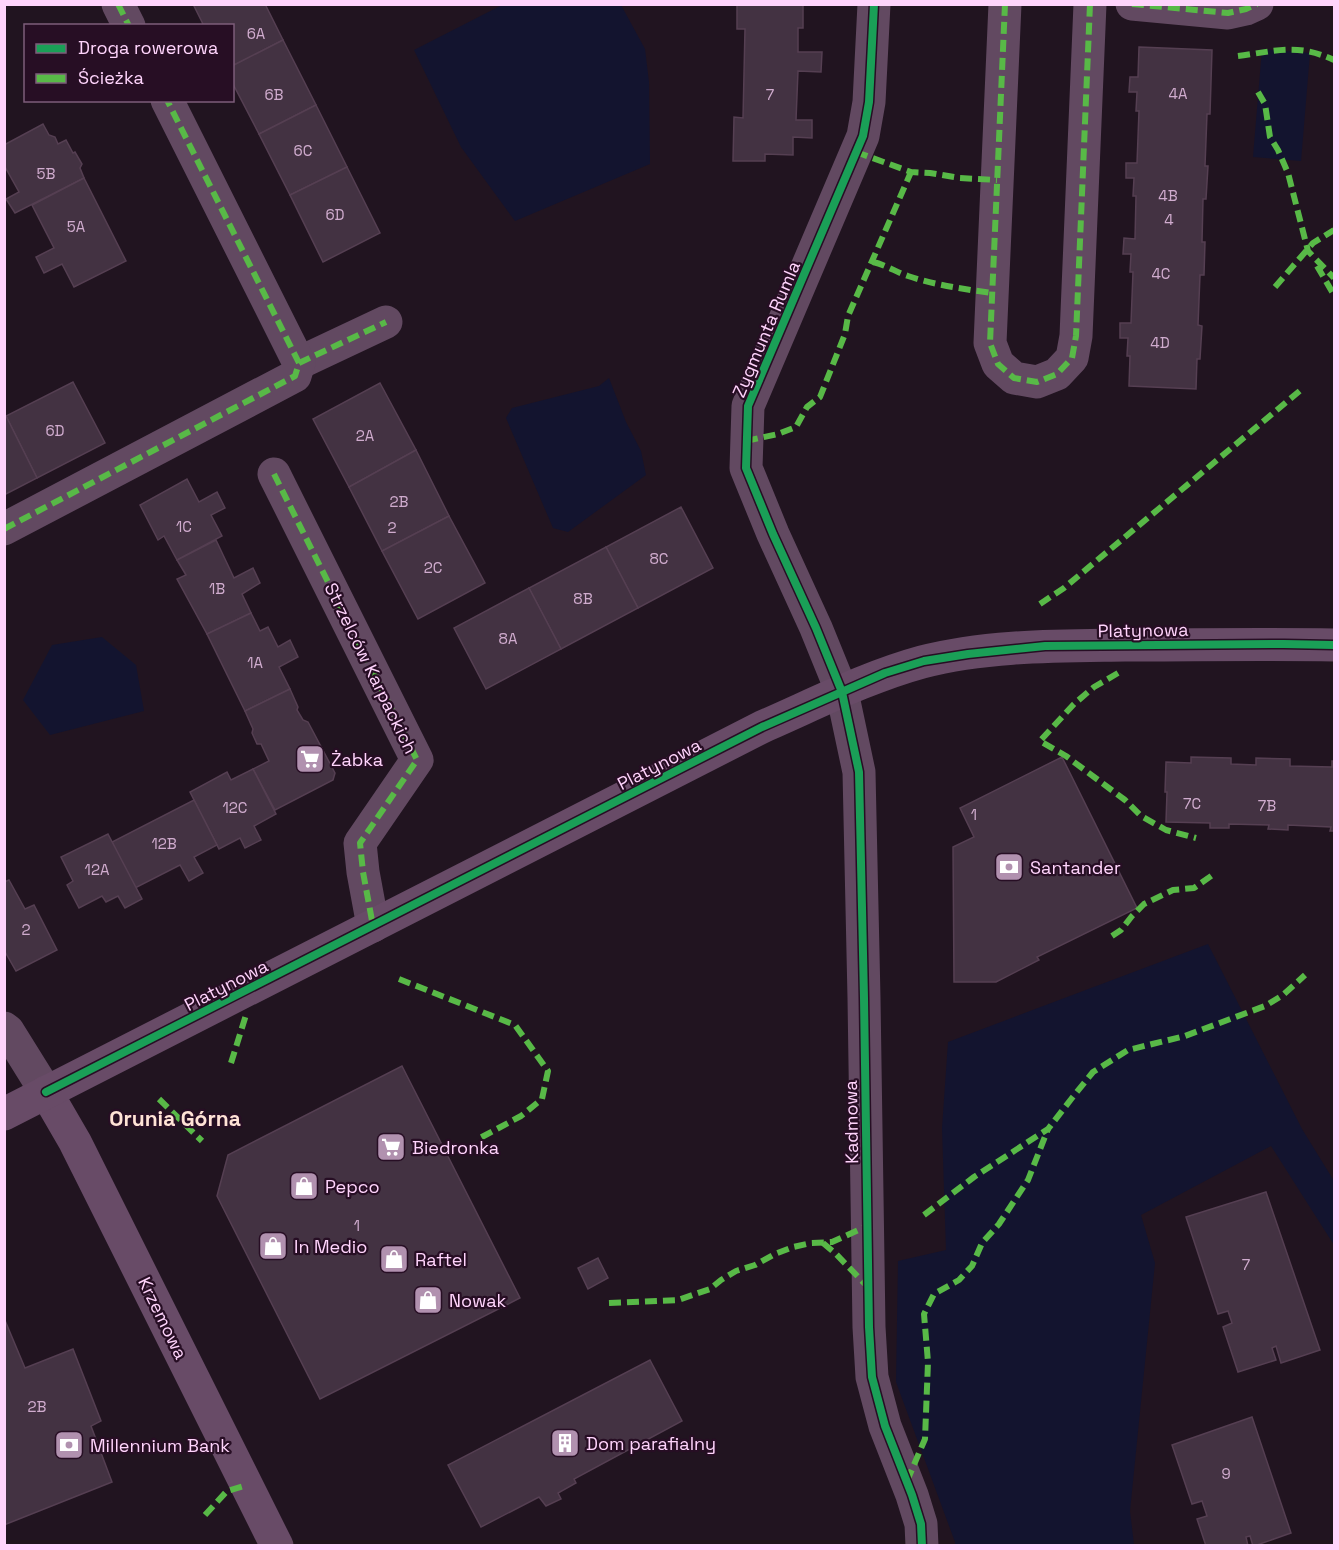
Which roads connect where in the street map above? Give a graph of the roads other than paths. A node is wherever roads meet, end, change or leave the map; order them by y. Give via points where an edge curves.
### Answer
1 (118, 4) edge
2 (874, 4) edge
3 (1005, 4) edge
4 (1090, 4) edge
5 (1132, 4) edge
6 (1257, 4) edge
7 (128, 24) edge
8 (168, 102) edge
9 (386, 322) dead end
10 (299, 363) junction
11 (274, 474) dead end
12 (4, 529) edge
13 (1335, 645) edge
14 (843, 692) junction
15 (373, 926) junction
16 (4, 1028) edge
17 (46, 1092) junction
18 (4, 1114) edge
19 (277, 1545) edge
20 (922, 1545) edge

1 - 7 street
2 - 14 street, Zygmunta Rumla via 869,102 863,136 748,406 746,441 746,468
3 - 4 street via 990,343 998,364 1014,378 1036,382 1057,374 1072,358 1076,336
5 - 6 street via 1228,13
8 - 10 street
9 - 10 street
10 - 12 street via 295,376
11 - 15 street, Strzelców Karpackich via 417,760 360,843
13 - 14 street, Platynowa via 1008,649 924,661
14 - 15 street, Platynowa via 762,728
14 - 20 street, Kadmowa via 859,772 872,1377 885,1426 921,1524
15 - 17 street, Platynowa
16 - 17 street
17 - 18 street, Platynowa
17 - 19 street, Krzemowa via 75,1142

